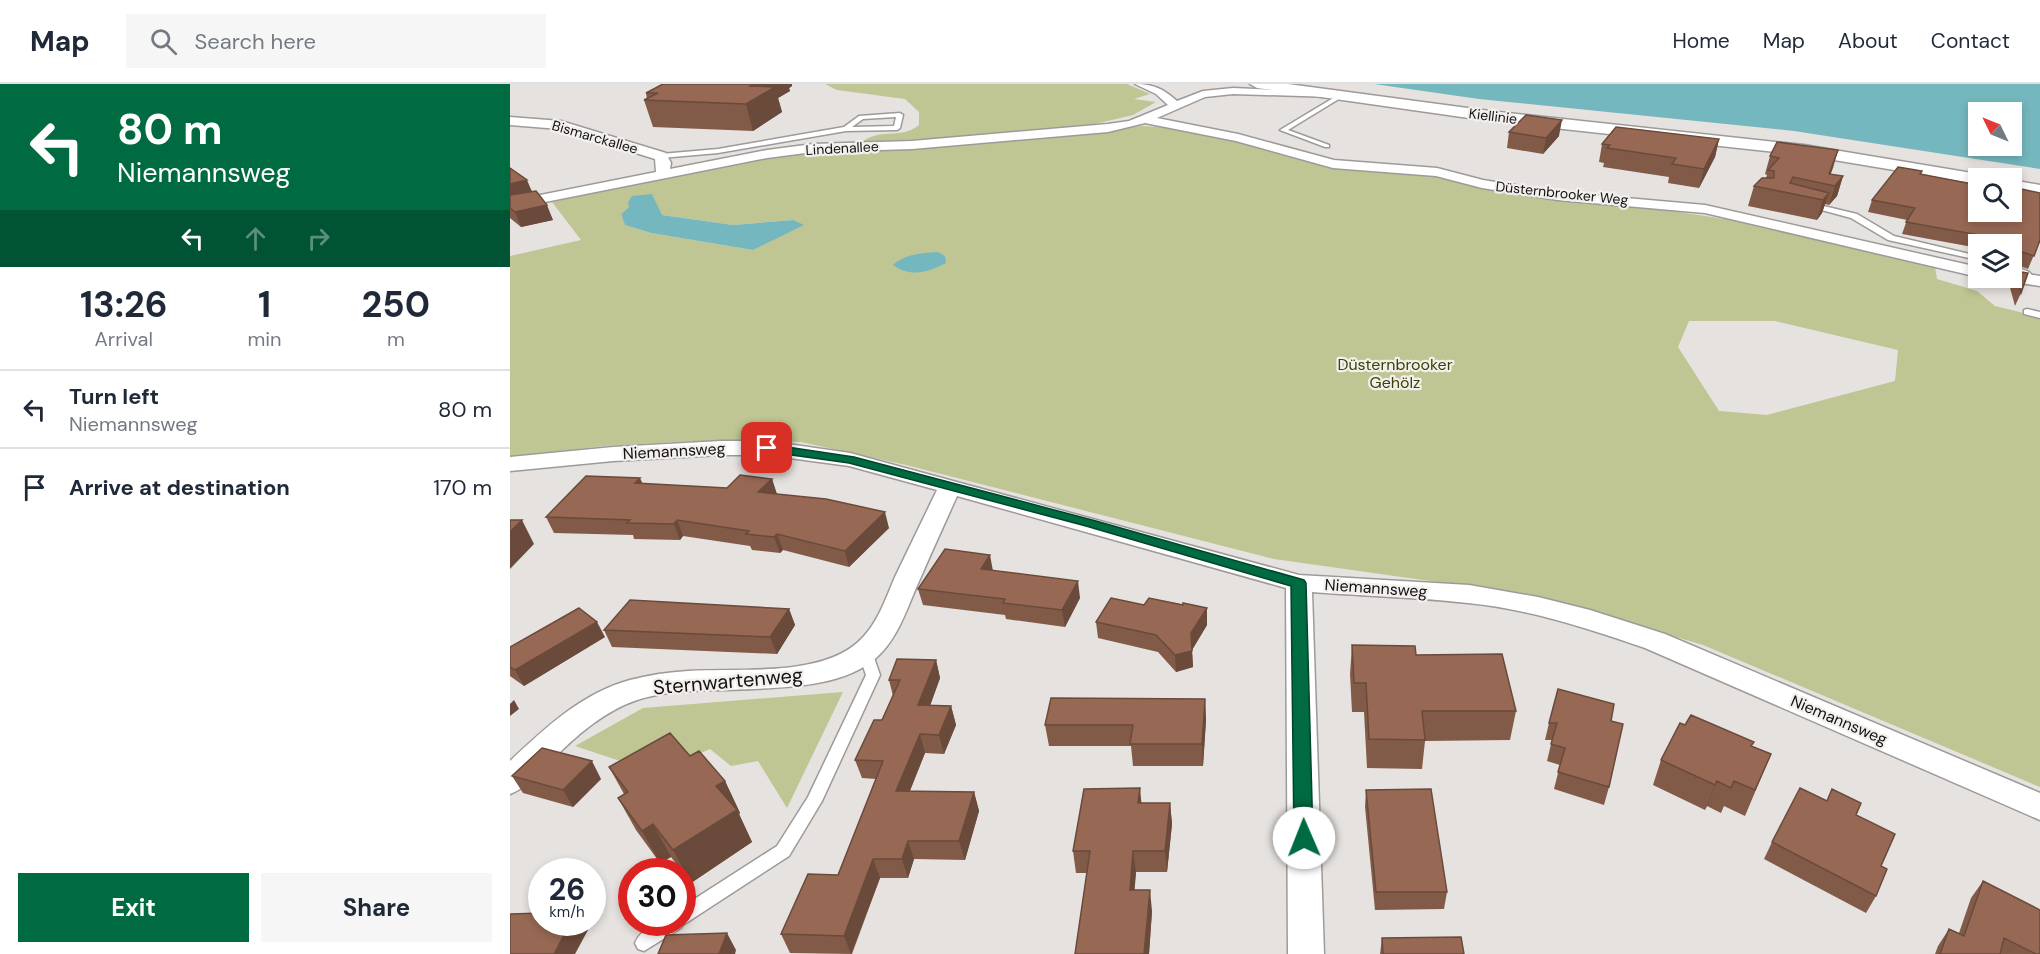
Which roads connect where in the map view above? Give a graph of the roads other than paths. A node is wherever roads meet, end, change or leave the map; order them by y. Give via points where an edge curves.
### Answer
1 (1141, 84) edge
2 (1257, 84) edge
3 (1336, 95) junction
4 (1174, 104) junction
5 (1145, 119) junction
6 (510, 121) edge
7 (846, 129) junction
8 (1327, 146) dead end
9 (661, 156) junction
10 (663, 174) junction
11 (1968, 176) edge
12 (2022, 187) edge
13 (2040, 190) edge
14 (1801, 202) edge
15 (510, 205) edge
16 (1968, 256) edge
17 (1968, 270) edge
18 (2022, 272) edge
19 (2022, 279) edge
20 (2037, 281) edge
21 (2027, 312) dead end
22 (2040, 315) edge
23 (510, 464) edge
24 (950, 486) junction
25 (1299, 583) junction
26 (865, 652) junction
27 (510, 780) edge
28 (2040, 807) edge
29 (696, 908) edge
30 (654, 936) edge
31 (644, 943) dead end
32 (1306, 954) edge

1 - 4 street via 1160,92
2 - 3 street, Kiellinie
3 - 4 street, Lindenallee via 1233,91 1203,94
3 - 8 lane via 1282,130
3 - 11 street, Kiellinie via 1804,150
4 - 5 street, Lindenallee
5 - 10 street, Lindenallee via 1108,128 1016,137 813,148
5 - 17 street, Düsternbrooker Weg via 1238,138 1333,164 1437,172 1482,184 1558,196 1705,209
6 - 9 street, Bismarckallee via 561,125
7 - 7 lane via 861,117 900,115 897,128
7 - 9 lane via 718,151
9 - 10 street, Bismarckallee
10 - 15 street, Lindenallee
12 - 13 street
14 - 16 lane via 1854,216 1891,238
18 - 20 lane
19 - 20 street
21 - 22 lane
23 - 24 street, Niemannsweg via 613,454 767,448 850,460
24 - 25 street, Niemannsweg
24 - 26 street, Sternwartenweg via 884,630
25 - 28 street, Niemannsweg via 1468,594 1590,619 1655,641
25 - 32 street
26 - 27 street, Sternwartenweg via 830,671 667,683 630,691 568,725
26 - 29 lane via 873,675 814,801 783,851
30 - 31 lane

